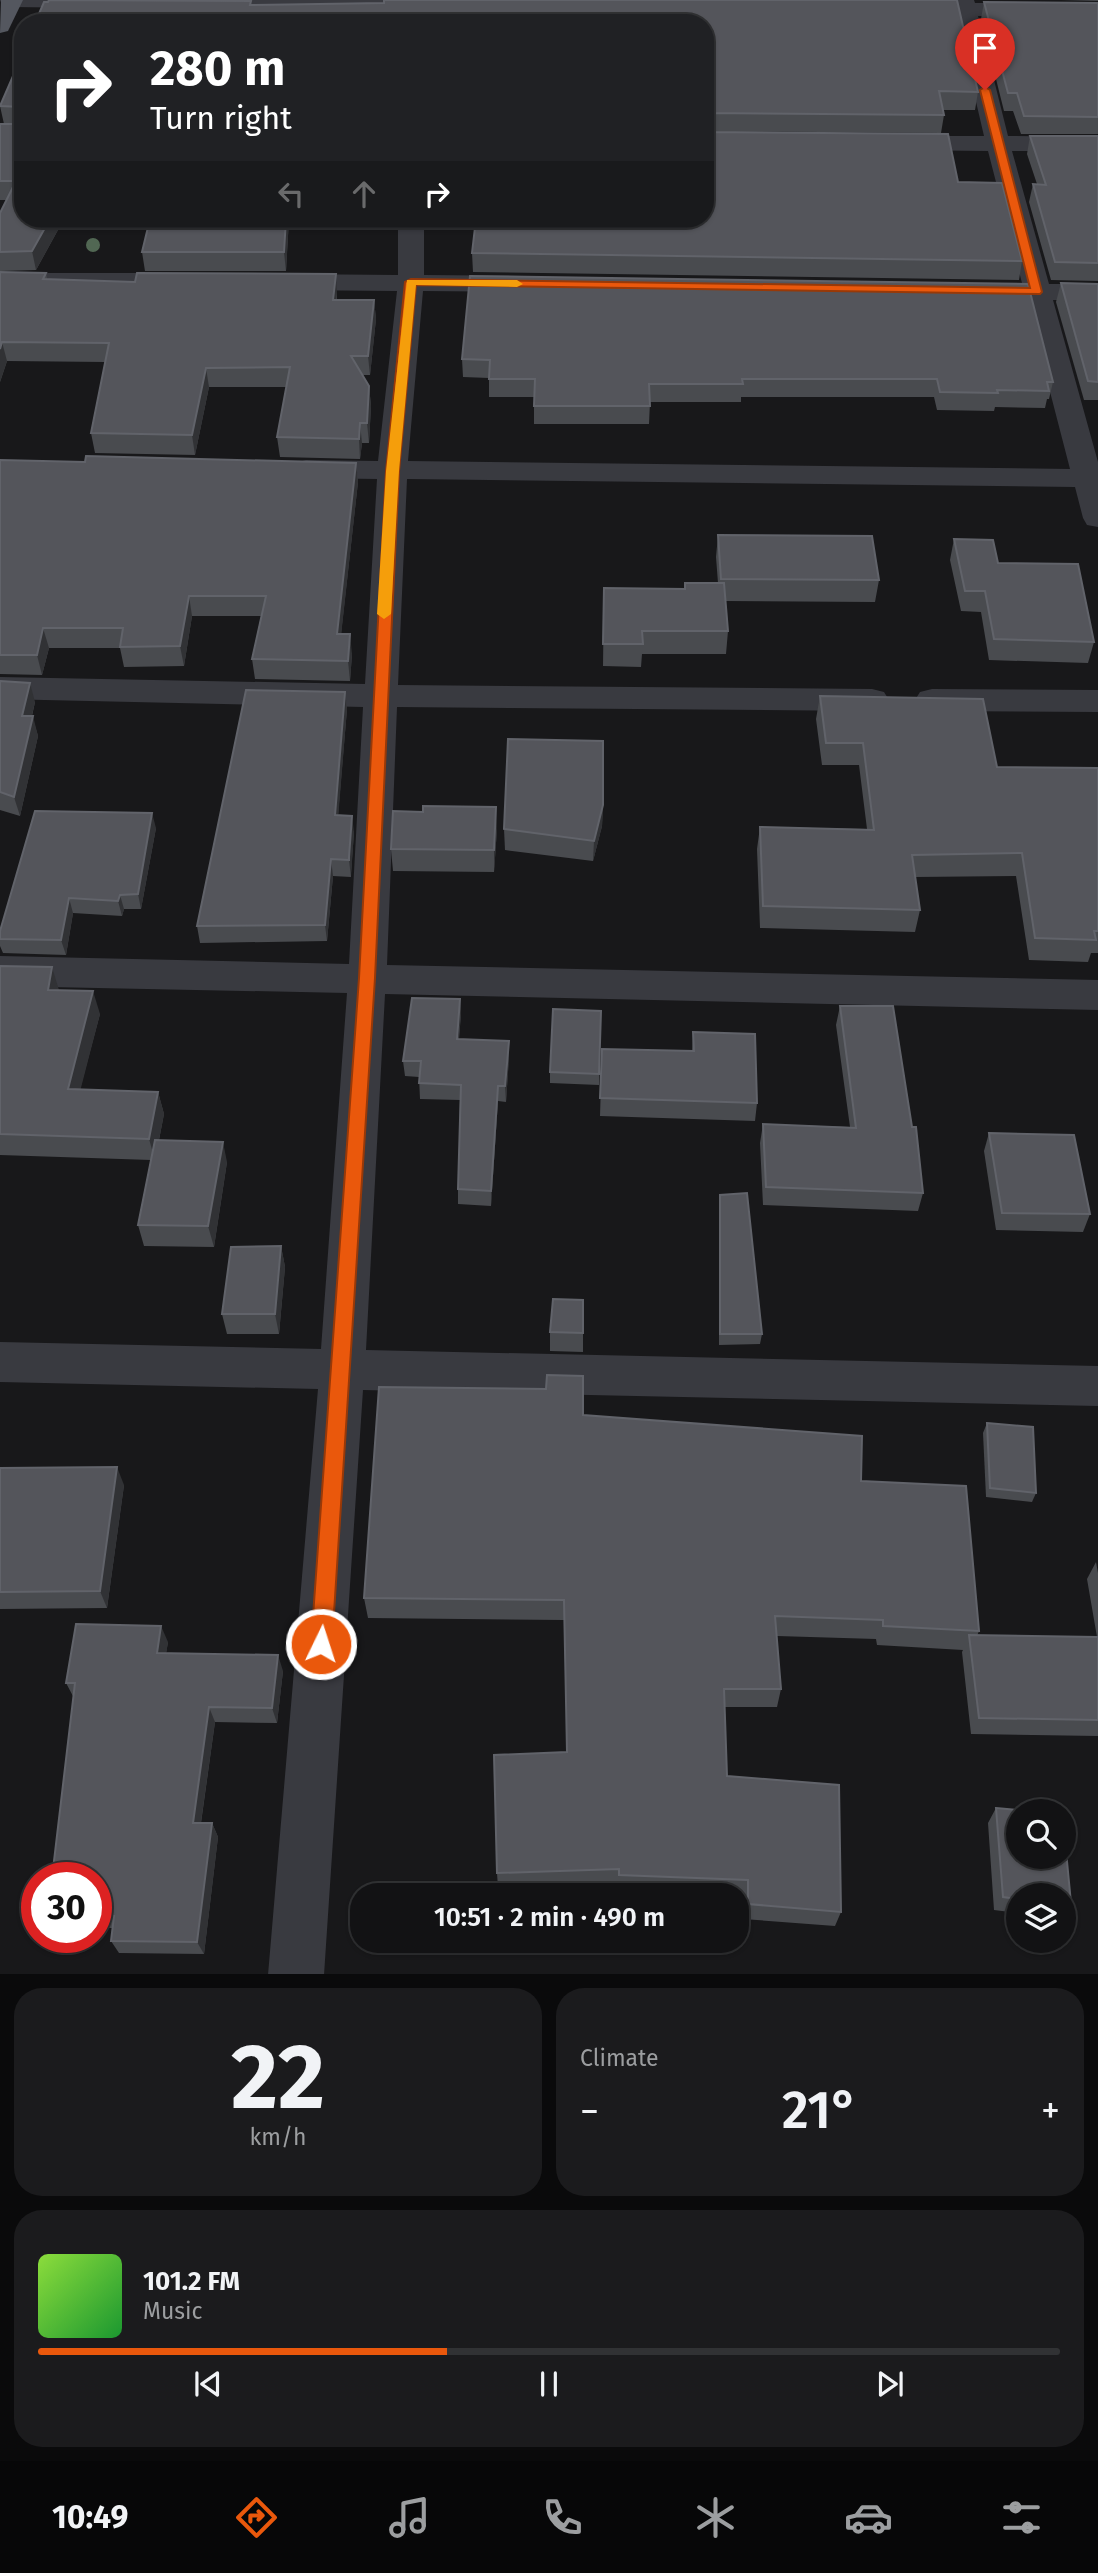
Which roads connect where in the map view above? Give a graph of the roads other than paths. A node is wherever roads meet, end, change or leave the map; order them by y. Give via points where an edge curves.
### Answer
1 (11, 0) edge
2 (121, 1) edge
3 (175, 1) edge
4 (458, 4) edge
5 (965, 5) edge
6 (883, 8) edge
7 (1098, 10) edge
8 (419, 13) edge
9 (0, 26) edge
10 (872, 142) edge
11 (998, 144) junction
12 (1098, 144) edge
13 (411, 228) edge
14 (0, 281) edge
15 (205, 281) edge
16 (260, 282) edge
17 (411, 282) junction
18 (550, 284) edge
19 (953, 290) edge
20 (1037, 292) junction
21 (1098, 292) edge
22 (284, 468) edge
23 (393, 471) junction
24 (1092, 478) edge
25 (1098, 518) edge
26 (0, 688) edge
27 (379, 696) junction
28 (1098, 701) edge
29 (0, 971) edge
30 (367, 978) junction
31 (1098, 995) edge
32 (0, 1362) edge
33 (342, 1369) junction
34 (1098, 1386) edge
35 (296, 1974) edge

1 - 2 street
1 - 9 main road
3 - 8 street
4 - 8 street
5 - 6 street
5 - 7 street
5 - 11 street
10 - 11 street
11 - 12 street
11 - 20 street
13 - 17 street
14 - 15 street
16 - 17 street
17 - 18 street
17 - 23 street
19 - 20 street
20 - 21 street
20 - 24 street
22 - 23 street
23 - 24 street
23 - 27 street
24 - 25 street
26 - 27 street
27 - 28 street
27 - 30 street
29 - 30 street
30 - 31 street
30 - 33 street
32 - 33 street
33 - 34 street
33 - 35 street

